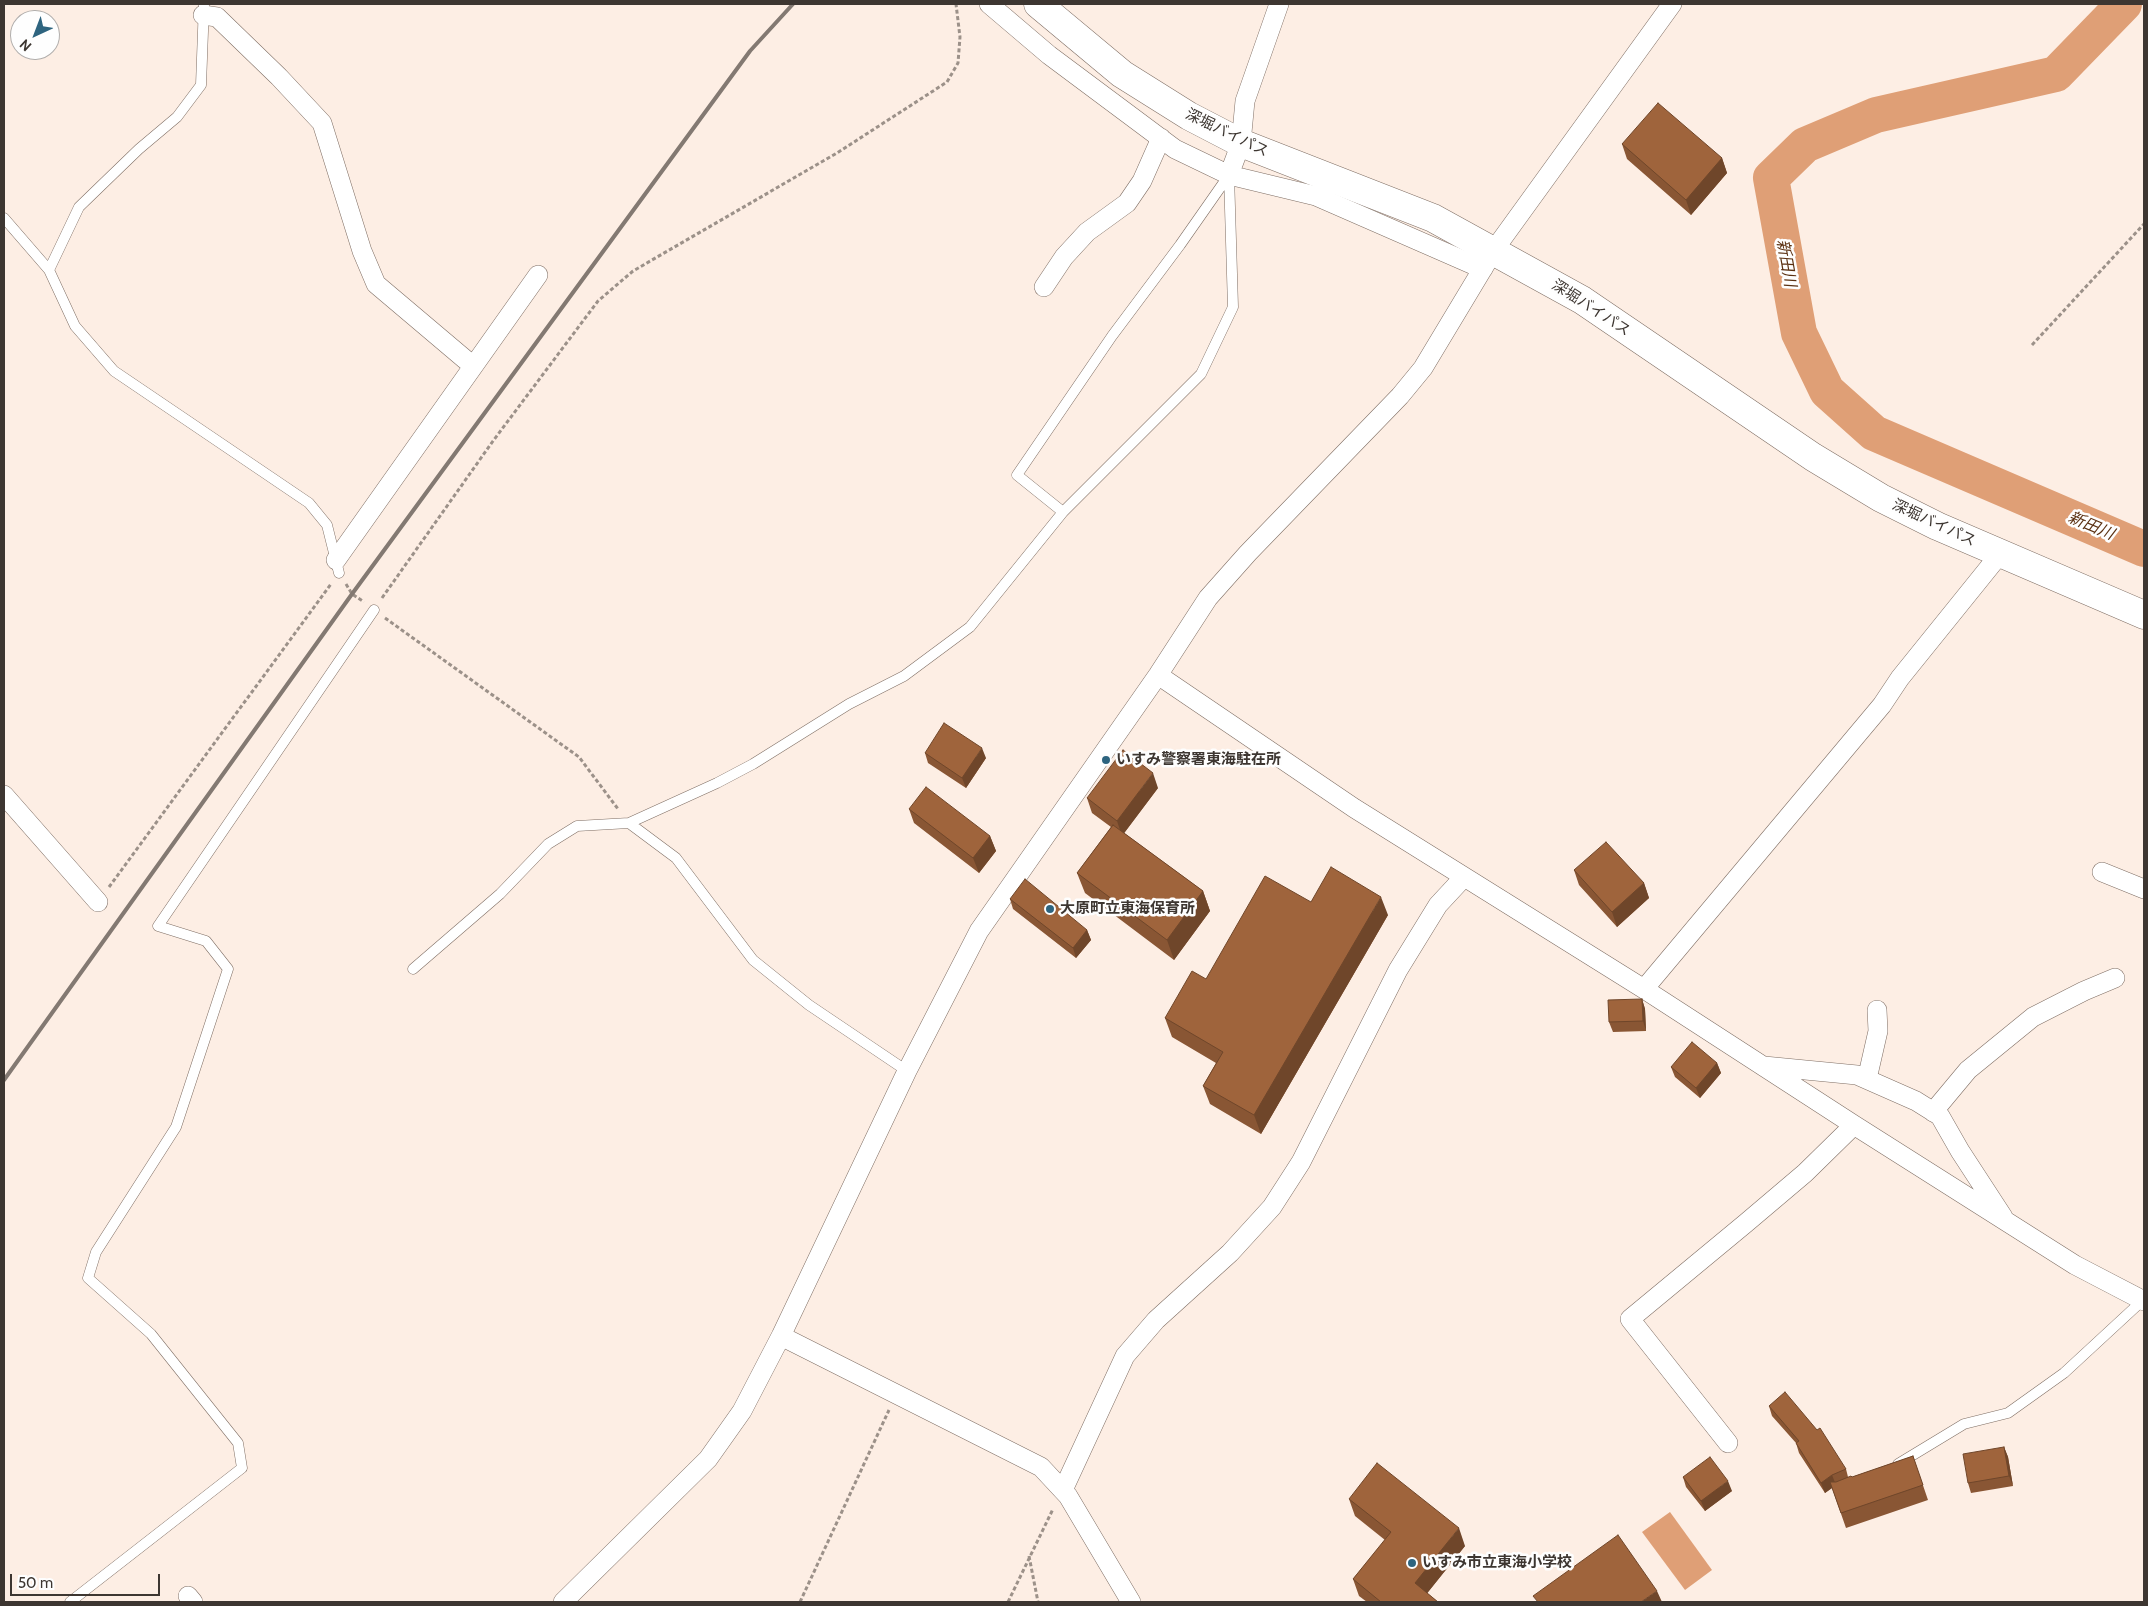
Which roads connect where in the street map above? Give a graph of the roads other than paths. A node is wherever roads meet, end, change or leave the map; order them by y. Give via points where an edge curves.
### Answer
1 (989, 4) edge
2 (1038, 4) edge
3 (1279, 4) edge
4 (1672, 4) edge
5 (204, 10) edge
6 (1160, 138) junction
7 (1241, 143) junction
8 (1229, 175) junction
9 (4, 218) edge
10 (1488, 259) junction
11 (49, 270) junction
12 (538, 275) dead end
13 (1044, 286) dead end
14 (473, 366) junction
15 (1063, 512) junction
16 (2000, 554) junction
17 (337, 566) joint
18 (374, 610) road end
19 (2144, 615) edge
20 (1158, 675) junction
21 (4, 795) edge
22 (629, 823) junction
23 (2102, 872) dead end
24 (1464, 877) junction
25 (2144, 889) edge
26 (98, 902) road end
27 (413, 969) dead end
28 (2115, 978) dead end
29 (1644, 989) junction
30 (1877, 1010) dead end
31 (1762, 1066) junction
32 (907, 1071) junction
33 (1867, 1080) junction
34 (1933, 1112) junction
35 (1854, 1126) junction
36 (2007, 1222) junction
37 (2144, 1301) edge
38 (781, 1336) junction
39 (1728, 1443) dead end
40 (1891, 1467) edge
41 (1063, 1490) junction
42 (70, 1602) edge
43 (563, 1602) edge
44 (1131, 1602) edge

1 - 6 street via 1049,55
2 - 7 highway, 深堀バイパス via 1122,74 1189,116
3 - 7 street via 1245,101
4 - 10 street
5 - 11 lane via 201,85 177,117 79,206
5 - 14 street via 217,17 322,123 362,251 376,284
6 - 8 street
6 - 13 street via 1142,181 1127,204 1087,232
7 - 8 street
7 - 10 highway, 深堀バイパス via 1433,218
8 - 10 street via 1316,196
8 - 15 lane via 1233,307 1201,374
8 - 15 lane via 1112,336 1017,475
9 - 11 lane
10 - 16 highway, 深堀バイパス via 1582,300 1813,457 1881,498
10 - 20 street via 1424,368 1208,598
11 - 17 lane via 76,326 114,371 309,503 327,524
12 - 14 street
14 - 17 street
15 - 22 lane via 970,627 904,676 849,704 753,764
16 - 19 highway, 深堀バイパス
16 - 29 street via 1882,705
18 - 42 lane via 158,926 206,940 228,969 176,1127 96,1252 88,1278 151,1334 238,1443 242,1468
20 - 24 street via 1354,808
20 - 32 street via 979,931
21 - 26 street
22 - 27 lane via 577,826 548,844 500,894
22 - 32 lane via 676,858 753,960 809,1005
23 - 25 street
24 - 29 street
24 - 41 street via 1438,905 1398,970 1301,1162 1272,1207 1230,1253 1156,1320 1125,1356
28 - 34 street via 2033,1017 1968,1070
29 - 31 street
30 - 33 street via 1878,1031
31 - 33 street via 1857,1075
31 - 35 street
32 - 38 street
33 - 34 street
34 - 36 street via 1940,1116
35 - 36 street
35 - 39 street via 1746,1224 1630,1319
36 - 37 street via 2075,1265
37 - 40 lane via 2064,1373 2008,1413 1964,1424
38 - 41 street via 1040,1467
38 - 43 street via 742,1411 708,1459
41 - 44 street

